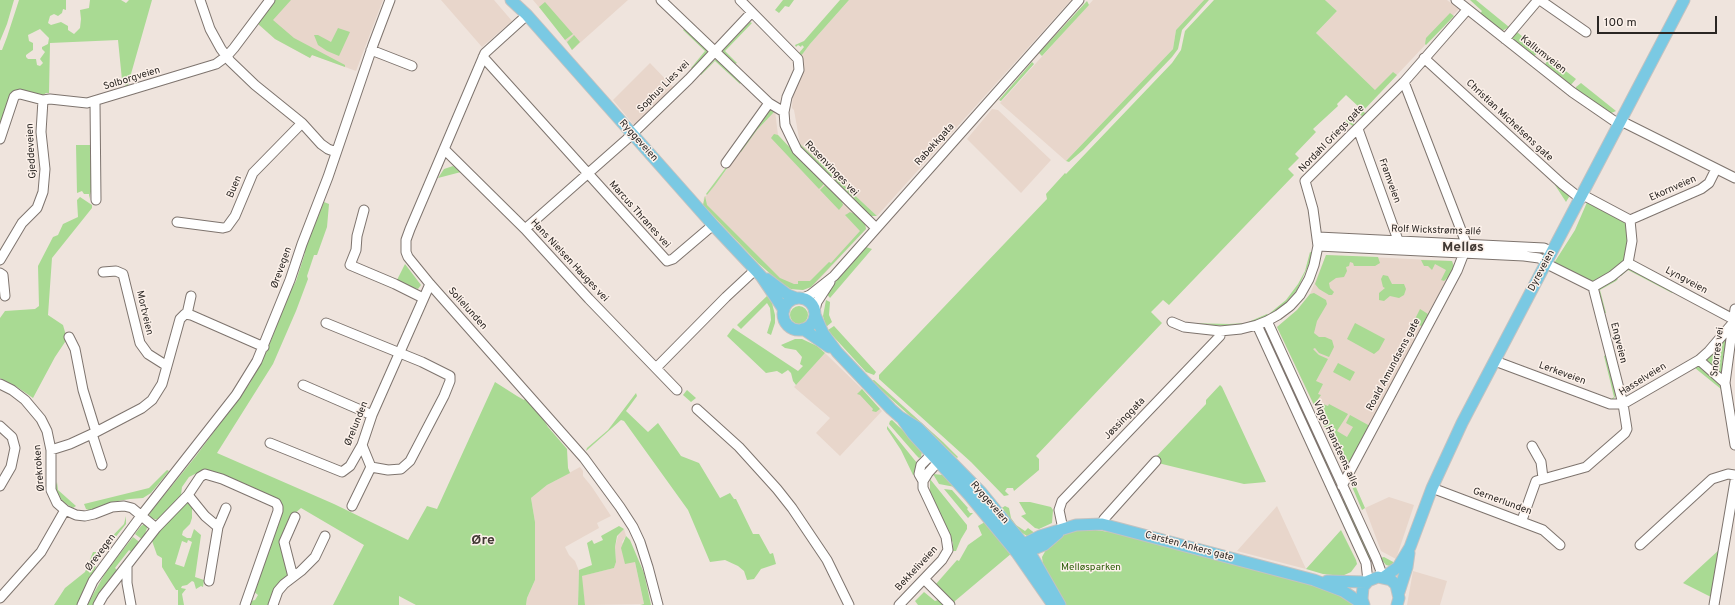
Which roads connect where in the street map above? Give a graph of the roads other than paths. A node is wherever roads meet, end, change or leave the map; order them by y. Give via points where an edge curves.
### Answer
1 (200, 0) edge
2 (270, 0) edge
3 (390, 0) edge
4 (511, 0) edge
5 (516, 0) edge
6 (661, 0) edge
7 (740, 0) edge
8 (1079, 0) edge
9 (1456, 0) edge
10 (1539, 0) edge
11 (1684, 0) edge
12 (1467, 10) junction
13 (752, 12) junction
14 (525, 13) junction
15 (1586, 32) dead end
16 (1505, 39) junction
17 (371, 50) junction
18 (715, 51) junction
19 (227, 56) junction
20 (483, 57) junction
21 (1424, 58) junction
22 (412, 66) dead end
23 (1404, 82) junction
24 (43, 100) junction
25 (95, 102) junction
26 (770, 103) junction
27 (784, 112) junction
28 (302, 123) junction
29 (1620, 123) junction
30 (1358, 129) junction
31 (632, 134) junction
32 (0, 139) edge
33 (444, 149) junction
34 (336, 152) junction
35 (726, 163) dead end
36 (1716, 169) junction
37 (588, 174) junction
38 (1735, 178) edge
39 (1582, 197) junction
40 (96, 200) dead end
41 (364, 210) dead end
42 (1630, 220) junction
43 (177, 222) dead end
44 (713, 226) junction
45 (875, 228) junction
46 (525, 229) junction
47 (1398, 240) junction
48 (1318, 241) junction
49 (1466, 243) junction
50 (1464, 253) junction
51 (0, 260) edge
52 (1550, 260) junction
53 (1628, 263) junction
54 (103, 272) dead end
55 (0, 273) edge
56 (758, 273) junction
57 (834, 276) junction
58 (430, 284) junction
59 (1593, 287) junction
60 (5, 296) dead end
61 (191, 296) dead end
62 (423, 298) junction
63 (800, 298) junction
64 (1735, 309) edge
65 (784, 310) junction
66 (815, 313) junction
67 (187, 314) junction
68 (1267, 321) junction
69 (1732, 321) junction
70 (1172, 322) dead end
71 (326, 323) dead end
72 (1257, 326) junction
73 (803, 329) junction
74 (1220, 331) junction
75 (69, 337) dead end
76 (264, 347) junction
77 (837, 352) junction
78 (400, 353) junction
79 (1699, 360) junction
80 (1494, 361) junction
81 (166, 366) junction
82 (656, 368) junction
83 (0, 384) edge
84 (1725, 384) junction
85 (303, 385) dead end
86 (678, 390) dead end
87 (1623, 404) junction
88 (698, 409) dead end
89 (372, 416) junction
90 (900, 416) junction
91 (1733, 423) edge
92 (0, 426) edge
93 (94, 433) junction
94 (270, 443) dead end
95 (362, 445) junction
96 (1735, 445) edge
97 (1532, 446) dead end
98 (51, 450) junction
99 (942, 451) junction
100 (935, 458) junction
101 (1156, 461) dead end
102 (102, 465) dead end
103 (371, 467) junction
104 (1735, 475) edge
105 (1543, 478) junction
106 (1735, 481) edge
107 (0, 486) edge
108 (1342, 486) junction
109 (1432, 488) junction
110 (188, 495) junction
111 (352, 506) dead end
112 (226, 508) dead end
113 (65, 510) junction
114 (141, 516) junction
115 (295, 517) dead end
116 (1522, 520) junction
117 (1102, 524) junction
118 (218, 527) junction
119 (156, 528) junction
120 (1063, 529) junction
121 (325, 536) dead end
122 (1560, 545) dead end
123 (1640, 545) dead end
124 (1410, 547) junction
125 (1023, 550) junction
126 (127, 566) junction
127 (293, 577) junction
128 (1384, 577) junction
129 (925, 580) junction
130 (1314, 580) junction
131 (209, 581) dead end
132 (1368, 582) junction
133 (1399, 592) junction
134 (0, 598) edge
135 (82, 605) edge
136 (98, 605) edge
137 (131, 605) edge
138 (245, 605) edge
139 (272, 605) edge
140 (658, 605) edge
141 (849, 605) edge
142 (899, 605) edge
143 (950, 605) edge
144 (1053, 605) edge
145 (1060, 605) edge
146 (1364, 605) edge
147 (1397, 605) edge
148 (1714, 605) edge

1 - 19 street via 210,29
2 - 19 street, Solborgveien
3 - 17 street, Ørevegen
4 - 14 main road, Ryggeveien
5 - 14 main road, Ryggeveien
6 - 18 street
7 - 13 street, Rosenvinges vei
8 - 45 street, Rabekkgata
9 - 12 street, Kallumveien
10 - 15 street
10 - 16 street
11 - 29 main road, Dyreveien
12 - 16 street, Kallumveien
12 - 21 street, Nordahl Griegs gate
13 - 18 street, Sophus Lies vei
13 - 27 street, Rosenvinges vei via 798,59 799,70 787,97
14 - 20 street, Solielunden
14 - 31 main road, Ryggeveien
16 - 29 street, Kallumveien via 1591,106
17 - 22 street
17 - 34 street, Ørevegen
18 - 26 street
18 - 31 street, Sophus Lies vei
19 - 25 street, Solborgveien via 216,64
19 - 28 street via 256,85
20 - 33 street, Solielunden
20 - 37 street, Marcus Thranes vei
21 - 23 street, Nordahl Griegs gate
21 - 39 street, Christian Michelsens gate via 1562,184
23 - 30 street, Nordahl Griegs gate
23 - 49 street
24 - 25 street, Solborgveien
24 - 32 street, Solborgveien via 20,94 14,97
24 - 51 street, Gjeddeveien via 43,192 36,208 22,223
25 - 40 street
26 - 27 street
26 - 35 street
27 - 45 street, Rosenvinges vei via 786,125 797,150
28 - 34 street via 321,144
28 - 43 street, Buen via 253,174 227,227
29 - 36 street, Kallumveien
29 - 39 main road, Dyreveien
30 - 47 street, Framveien
30 - 48 street, Nordahl Griegs gate via 1306,181
31 - 37 street, Sophus Lies vei
31 - 44 main road, Ryggeveien
33 - 46 street, Hans Nielsen Hauges vei
33 - 58 street, Solielunden via 410,229 406,246 408,258
34 - 76 street, Ørevegen
36 - 38 street, Kallumveien
36 - 42 street, Ekornveien via 1709,183 1701,189
37 - 44 street, Marcus Thranes vei via 667,261 673,259
37 - 46 street
39 - 42 street, Christian Michelsens gate
39 - 52 main road, Dyreveien
41 - 62 street via 356,250 350,265
42 - 53 street via 1632,241
44 - 56 main road, Ryggeveien
45 - 57 street, Rabekkgata
46 - 82 street, Hans Nielsen Hauges vei
47 - 48 street, Rolf Wickstrøms allé
47 - 49 street, Rolf Wickstrøms allé
48 - 50 street, Rolf Wickstrøms allé
48 - 68 street, Nordahl Griegs gate via 1311,272 1300,295 1290,306
49 - 52 street, Rolf Wickstrøms allé via 1544,248
50 - 52 street, Rolf Wickstrøms allé
50 - 108 street, Roald Amundsens gate via 1457,271
52 - 59 street
52 - 80 main road, Dyreveien
53 - 59 street
53 - 69 street, Lyngveien
54 - 81 street, Mortveien via 116,271 123,274 140,343 148,354
55 - 60 street via 3,275
56 - 63 main road, Ryggeveien via 788,295
56 - 65 main road, Ryggeveien
56 - 82 street via 726,297
57 - 63 street, Rabekkgata via 810,295
57 - 66 street via 817,302
58 - 62 street, Ørelunden
58 - 140 street, Solielunden via 584,458 620,507 640,542
59 - 87 street, Engveien
61 - 67 street
62 - 78 street, Ørelunden
63 - 65 main road via 787,304
63 - 66 main road via 809,302
64 - 69 street, Snorres vei
65 - 73 main road via 784,320 789,326
66 - 73 main road via 811,324
66 - 77 main road, Ryggeveien via 823,333
67 - 76 street
67 - 81 street via 180,319
68 - 72 street, Nordahl Griegs gate
68 - 108 street, Viggo Hansteens alle
69 - 79 street, Hasselveien
69 - 84 street, Snorres vei
70 - 74 street, Nordahl Griegs gate via 1184,327
71 - 78 street
72 - 74 street, Nordahl Griegs gate
72 - 132 street via 1366,563
73 - 77 main road, Ryggeveien
74 - 120 street, Jøssinggata via 1220,336 1062,501 1059,510
75 - 93 street via 75,349
76 - 114 street, Ørevegen via 236,395
77 - 90 main road, Ryggeveien
78 - 89 street, Ørelunden
78 - 103 street via 444,372 450,376 450,381 410,461 401,469
79 - 84 street
79 - 87 street, Hasselveien
80 - 87 street, Lerkeveien via 1610,404
80 - 109 main road, Dyreveien
81 - 93 street via 162,384 152,400 142,408
82 - 86 street, Hans Nielsen Hauges vei
83 - 98 street, Ørekroken via 12,390 34,409 47,431
84 - 91 street, Snorres vei
85 - 89 street
87 - 105 street, Hasselveien via 1627,429 1625,433 1586,467
88 - 141 street via 739,447 792,508 826,560
89 - 95 street, Ørelunden
90 - 99 main road, Ryggeveien via 918,428
90 - 100 main road, Ryggeveien
91 - 96 street, Snorres vei
92 - 107 street via 12,437 15,448 11,467
93 - 98 street
93 - 102 street
94 - 95 street, Ørelunden via 342,472 350,466
95 - 103 street
97 - 105 street via 1541,462
98 - 113 street, Ørekroken via 51,490 57,503
99 - 100 street
99 - 125 main road, Ryggeveien via 981,492
100 - 125 main road, Ryggeveien
100 - 129 street, Bekkeliveien via 921,465 919,474 925,495 948,543 948,550 946,556
101 - 117 street
103 - 111 street
104 - 123 street via 1728,474 1712,479
105 - 116 street via 1536,481
106 - 148 street
108 - 128 street, Viggo Hansteens alle
109 - 116 street, Gernerlunden
109 - 124 main road, Dyreveien
110 - 118 street
110 - 119 street
110 - 138 street via 205,474 276,503 278,511
112 - 118 street
113 - 114 street via 85,516 112,507 124,506 132,508
113 - 134 street via 41,552
114 - 119 street
114 - 135 street, Ørevegen via 93,581
115 - 127 street via 284,542
116 - 122 street, Gernerlunden via 1543,530
117 - 120 main road, Carsten Ankers gate via 1083,524
117 - 130 main road, Carsten Ankers gate
118 - 131 street
119 - 126 street
120 - 125 main road, Carsten Ankers gate via 1044,545
121 - 127 street via 314,557
124 - 128 main road, Dyreveien via 1398,567
124 - 133 main road, Dyreveien
125 - 144 main road, Ryggeveien
125 - 145 main road, Ryggeveien
126 - 136 street
126 - 137 street
127 - 139 street via 278,591
128 - 132 main road, Carsten Ankers gate via 1373,578
128 - 133 main road via 1396,585
129 - 142 street, Bekkeliveien
129 - 143 street
130 - 132 main road, Carsten Ankers gate
130 - 146 main road, Carsten Ankers gate via 1343,591
132 - 146 main road via 1361,593
133 - 147 main road, Dyreveien

